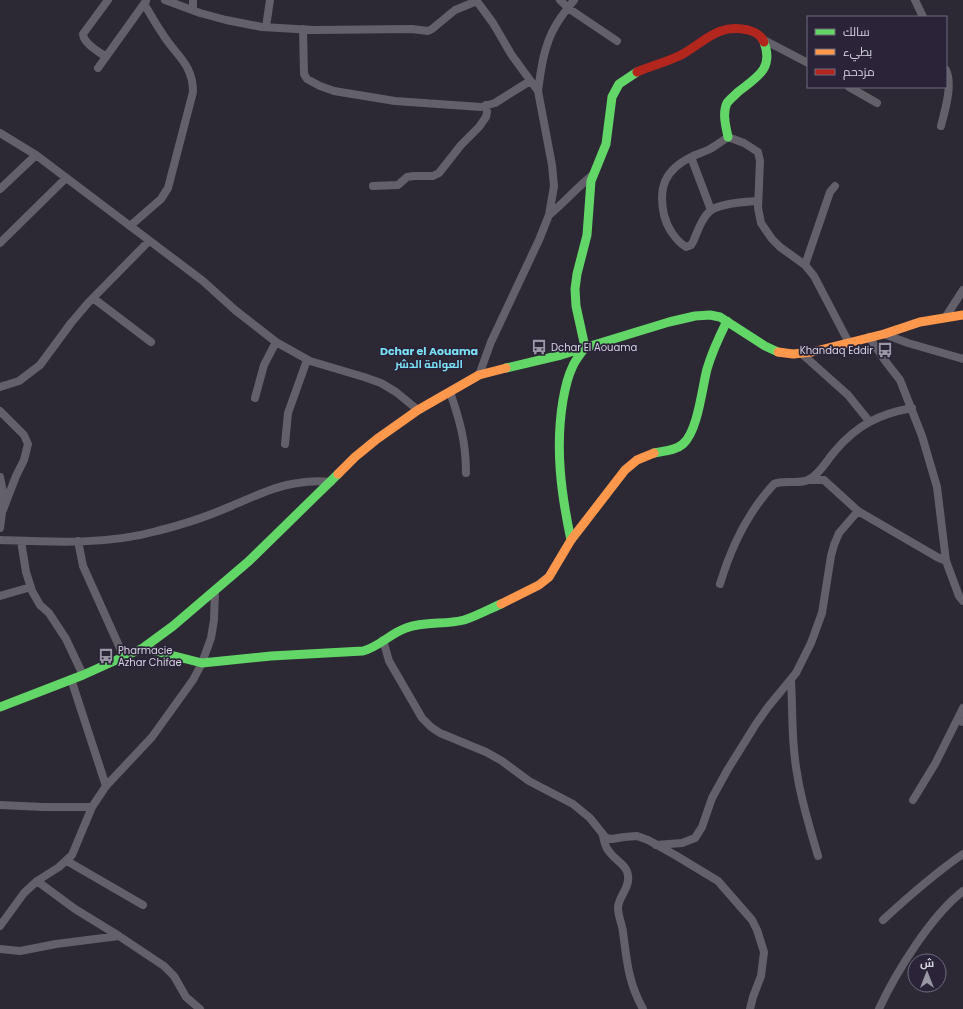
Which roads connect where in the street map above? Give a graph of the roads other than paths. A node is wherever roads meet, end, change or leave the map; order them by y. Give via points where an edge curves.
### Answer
1 (108, 0) edge
2 (165, 0) edge
3 (193, 0) edge
4 (270, 0) edge
5 (476, 0) edge
6 (560, 0) edge
7 (574, 0) edge
8 (915, 0) edge
9 (145, 2) edge
10 (568, 8) junction
11 (193, 10) junction
12 (923, 16) edge
13 (266, 27) junction
14 (303, 29) junction
15 (764, 40) junction
16 (618, 41) dead end
17 (106, 57) junction
18 (807, 62) edge
19 (98, 68) dead end
20 (947, 73) edge
21 (530, 80) junction
22 (851, 88) edge
23 (538, 91) junction
24 (877, 103) dead end
25 (486, 105) junction
26 (941, 126) dead end
27 (0, 134) edge
28 (728, 137) junction
29 (36, 156) junction
30 (691, 157) junction
31 (594, 174) junction
32 (66, 178) junction
33 (373, 186) dead end
34 (835, 186) dead end
35 (0, 189) edge
36 (758, 201) junction
37 (711, 210) junction
38 (549, 215) junction
39 (130, 226) junction
40 (149, 241) junction
41 (0, 243) edge
42 (805, 265) junction
43 (963, 290) edge
44 (93, 298) junction
45 (963, 315) edge
46 (945, 318) junction
47 (727, 321) junction
48 (884, 334) junction
49 (869, 337) junction
50 (151, 342) dead end
51 (276, 342) junction
52 (850, 342) junction
53 (585, 347) junction
54 (801, 353) junction
55 (963, 359) edge
56 (307, 360) junction
57 (478, 375) junction
58 (0, 387) edge
59 (450, 392) junction
60 (255, 398) dead end
61 (912, 408) junction
62 (418, 410) junction
63 (0, 411) edge
64 (869, 421) junction
65 (285, 444) dead end
66 (466, 473) dead end
67 (0, 477) edge
68 (807, 480) junction
69 (331, 482) junction
70 (3, 510) junction
71 (858, 511) junction
72 (0, 528) edge
73 (0, 540) edge
74 (571, 540) junction
75 (21, 541) junction
76 (78, 541) junction
77 (946, 561) junction
78 (720, 584) dead end
79 (31, 587) junction
80 (215, 591) junction
81 (0, 596) edge
82 (963, 601) edge
83 (383, 640) junction
84 (143, 648) junction
85 (124, 657) junction
86 (202, 664) junction
87 (83, 675) junction
88 (71, 679) junction
89 (791, 681) junction
90 (0, 707) edge
91 (963, 708) edge
92 (960, 721) edge
93 (106, 786) junction
94 (914, 800) dead end
95 (0, 805) edge
96 (92, 807) junction
97 (603, 836) junction
98 (655, 845) junction
99 (963, 854) edge
100 (818, 856) dead end
101 (67, 861) junction
102 (37, 881) junction
103 (963, 891) edge
104 (142, 905) dead end
105 (883, 920) dead end
106 (0, 926) edge
107 (120, 936) junction
108 (0, 949) edge
109 (200, 1009) edge
110 (643, 1009) edge
111 (750, 1009) edge
112 (879, 1009) edge

1 - 17 street via 83,34 91,46
2 - 11 street
3 - 11 street
4 - 13 street
5 - 14 street via 455,10 428,31
5 - 21 street
6 - 10 street
7 - 10 street
8 - 12 street
9 - 17 street
9 - 39 street via 162,34 188,70 193,81 193,92 168,188 161,199
10 - 16 street
10 - 23 street via 548,41
11 - 13 street via 226,20
13 - 14 street
14 - 25 street via 304,74 307,80 320,86 334,91 395,101 480,107
15 - 18 street
15 - 28 street via 769,57 766,66 732,97 728,104
15 - 31 street via 753,32 726,28 710,35 682,54 644,69 619,84 612,97 606,145
17 - 19 street
20 - 26 street via 949,87
21 - 23 street
21 - 25 street via 494,103
22 - 24 street
23 - 38 street via 554,186
25 - 33 street via 486,117 439,173 433,176 407,177 398,185
27 - 29 street
28 - 30 street
28 - 36 street via 758,152
29 - 32 street
29 - 35 street
30 - 37 street
30 - 37 street via 672,170 662,188 665,218 678,240 688,247
31 - 38 street
31 - 53 street via 590,190 585,247 576,282
32 - 39 street
32 - 41 street
34 - 42 street via 830,192
36 - 37 street via 720,206
36 - 42 street via 764,228 780,247
38 - 57 street
39 - 40 street
40 - 44 street
40 - 51 street via 203,281
42 - 52 street via 814,276
43 - 46 street
44 - 50 street
44 - 58 street via 40,365 19,382
45 - 46 street
46 - 48 street via 920,322
47 - 53 street via 710,315 695,316
47 - 54 street via 778,352
47 - 74 street via 716,342 696,416 686,440 674,449 649,454 625,470
48 - 49 street
48 - 55 street
49 - 52 street
49 - 61 street via 900,380
51 - 56 street
51 - 60 street via 264,365
52 - 54 street
53 - 57 street
53 - 74 street via 573,365 567,383 558,434 559,467
54 - 64 street via 848,395
56 - 62 street via 380,384 396,392
56 - 65 street via 288,413
57 - 59 street
59 - 62 street
59 - 66 street via 461,424
61 - 64 street via 894,411
61 - 77 street via 937,487
62 - 69 street via 377,439
63 - 70 street via 24,435 28,444
64 - 68 street via 844,441 816,475
67 - 70 street via 4,497
68 - 71 street via 824,480
68 - 78 street via 779,481 768,490 751,513 733,548
69 - 76 street via 297,483 156,532
69 - 80 street
70 - 72 street
71 - 77 street
71 - 89 street via 839,533 834,545 822,613 804,660
73 - 75 street
74 - 83 street via 549,577 540,585 463,620 406,628
75 - 76 street
75 - 79 street
76 - 85 street via 84,566
77 - 82 street
79 - 81 street
79 - 87 street via 40,605 49,613 66,639
80 - 84 street
80 - 86 street via 211,638
83 - 86 street via 370,649 355,653 271,656
83 - 97 street via 396,674 422,718 431,727 486,752 529,781 573,804 590,818
84 - 85 street
84 - 86 street
85 - 87 street
86 - 93 street via 152,737
87 - 88 street
88 - 90 street
88 - 93 street
89 - 98 street via 760,718 728,769 695,838 682,843
89 - 100 street via 796,772
91 - 92 street
92 - 94 street
93 - 96 street
95 - 96 street
96 - 101 street via 76,847
97 - 98 street via 612,839 637,836
97 - 110 street via 609,851 628,875 628,884 618,903 618,915 629,974
98 - 111 street via 718,882 752,920 764,952 761,976
99 - 105 street via 938,871
101 - 102 street
101 - 104 street
102 - 106 street via 24,893
102 - 107 street via 75,909
103 - 112 street via 930,926 900,969
107 - 108 street via 20,951
107 - 109 street via 164,966 174,976 186,997

